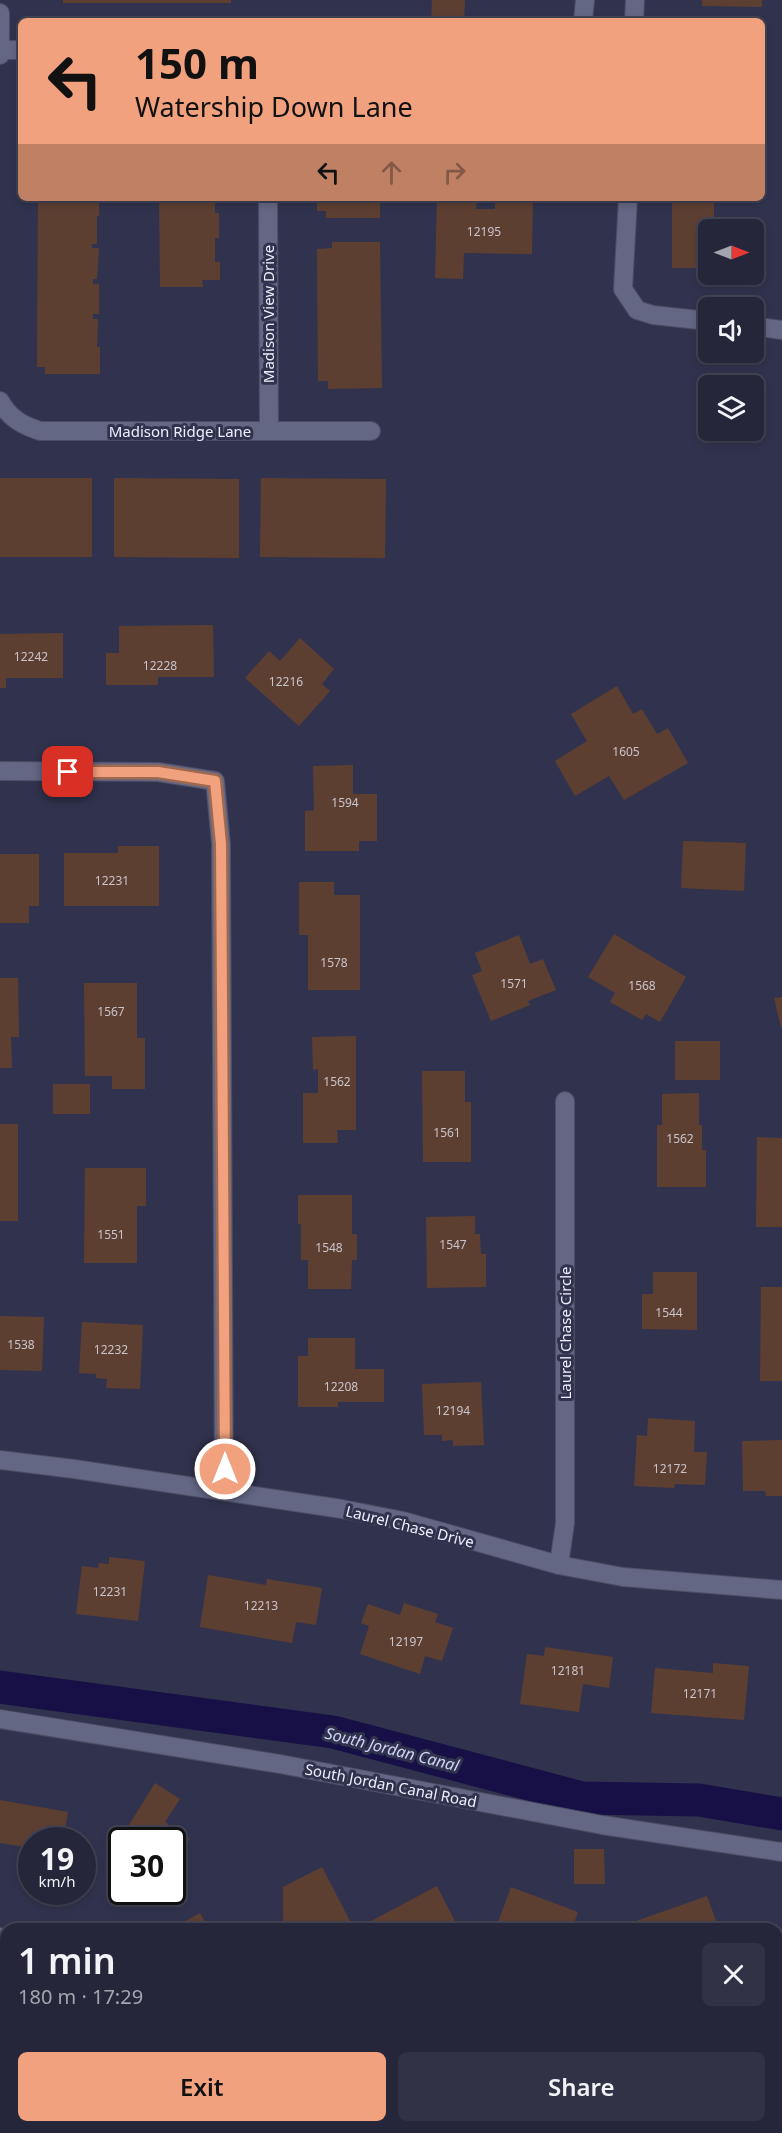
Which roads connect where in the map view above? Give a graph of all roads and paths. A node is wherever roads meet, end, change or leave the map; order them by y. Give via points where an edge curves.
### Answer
1 (585, 0) edge
2 (635, 0) edge
3 (0, 13) edge
4 (583, 18) edge
5 (634, 18) edge
6 (18, 50) edge
7 (1, 53) edge
8 (268, 201) edge
9 (628, 201) edge
10 (698, 320) edge
11 (764, 328) edge
12 (782, 330) edge
13 (0, 401) edge
14 (269, 431) junction
15 (371, 431) dead end
16 (0, 771) edge
17 (565, 1101) dead end
18 (0, 1460) edge
19 (225, 1491) junction
20 (559, 1565) junction
21 (782, 1590) edge
22 (0, 1719) edge
23 (782, 1852) edge

1 - 4 street
2 - 5 street
3 - 7 street
6 - 7 street
8 - 14 street, Madison View Drive
9 - 10 street via 624,289 632,303 637,310 653,315
11 - 12 street
13 - 14 street, Madison Ridge Lane via 5,411 21,424 40,431
14 - 15 street, Madison Ridge Lane
16 - 19 street via 158,772 215,781 221,844
17 - 20 street, Laurel Chase Circle via 565,1523
18 - 19 street, Laurel Chase Drive
19 - 20 street, Laurel Chase Drive via 403,1521
20 - 21 street, Laurel Chase Drive via 623,1577
22 - 23 street, South Jordan Canal Road via 280,1764 602,1825

